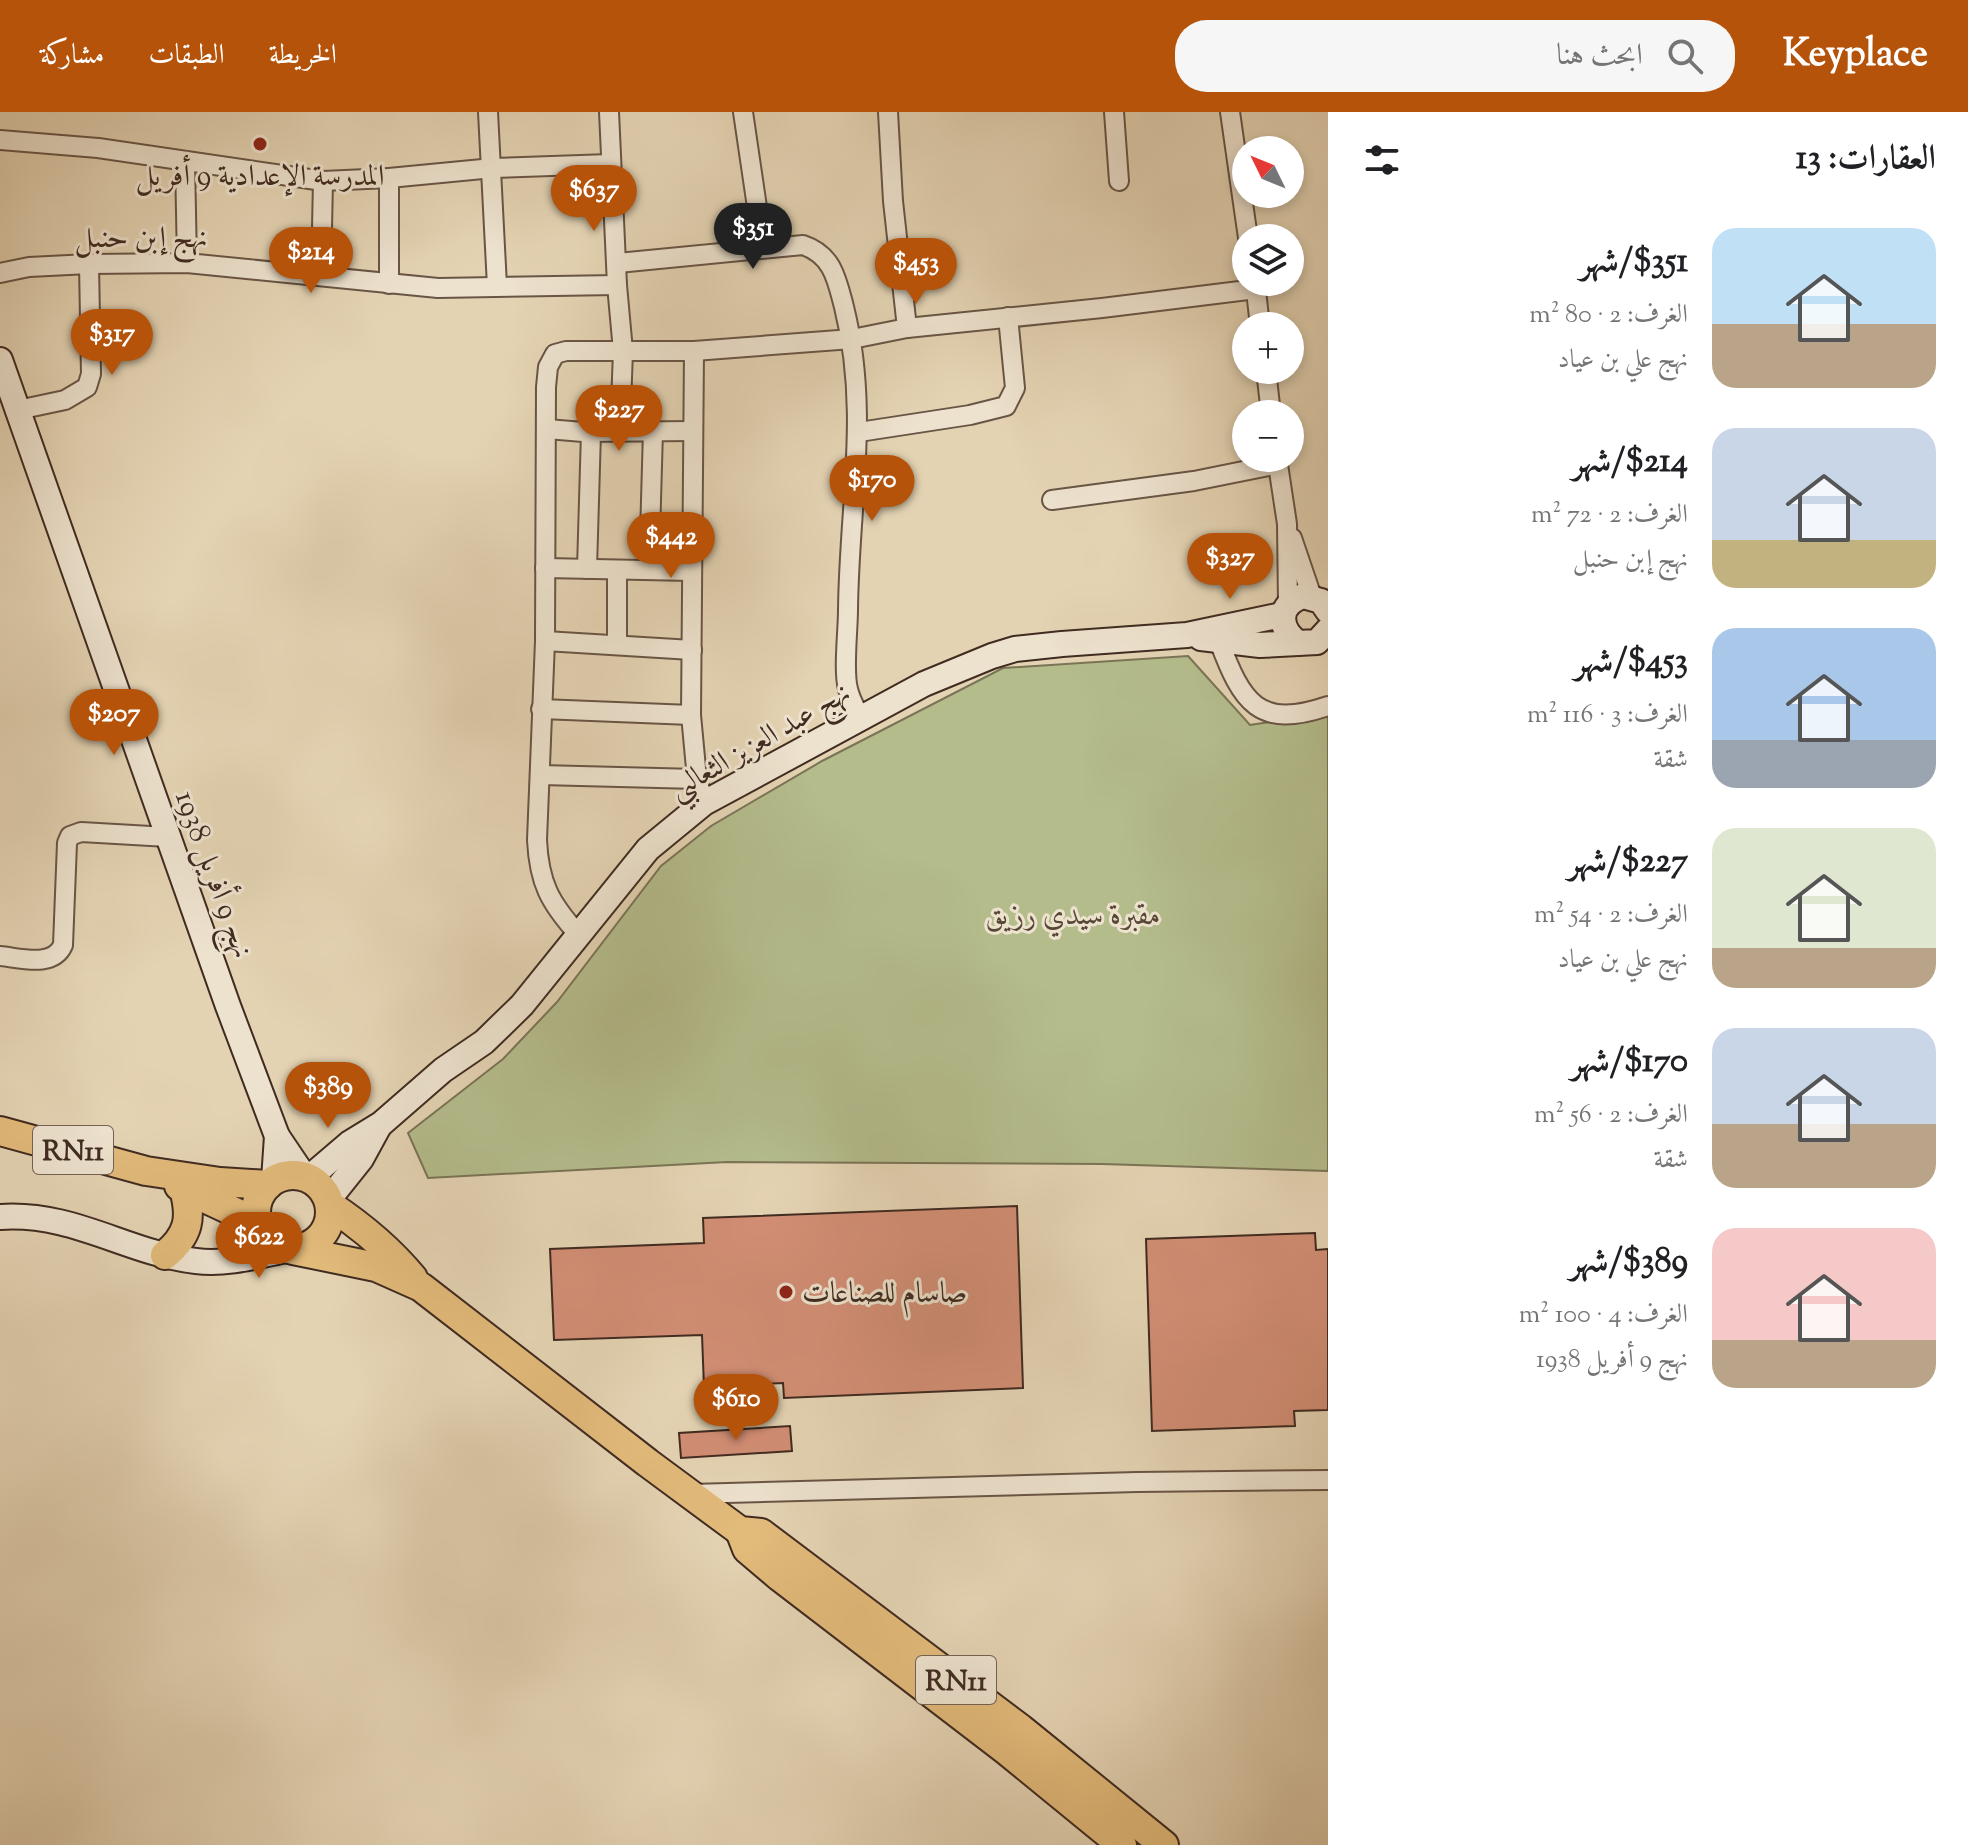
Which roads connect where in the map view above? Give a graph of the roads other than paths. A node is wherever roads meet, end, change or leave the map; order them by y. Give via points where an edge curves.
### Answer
1 (488, 112) edge
2 (609, 112) edge
3 (743, 112) edge
4 (888, 112) edge
5 (1114, 112) edge
6 (1230, 112) edge
7 (0, 140) edge
8 (185, 161) junction
9 (610, 164) junction
10 (493, 168) junction
11 (389, 178) junction
12 (323, 181) junction
13 (1119, 181) dead end
14 (1246, 224) edge
15 (763, 248) junction
16 (187, 263) junction
17 (618, 263) junction
18 (89, 264) junction
19 (0, 273) edge
20 (321, 275) junction
21 (389, 284) junction
22 (617, 285) junction
23 (497, 286) junction
24 (1232, 288) edge
25 (1008, 317) junction
26 (907, 328) junction
27 (852, 339) junction
28 (623, 351) junction
29 (694, 351) junction
30 (0, 360) edge
31 (18, 410) junction
32 (547, 429) junction
33 (653, 431) junction
34 (693, 431) junction
35 (591, 432) junction
36 (620, 432) junction
37 (859, 432) junction
38 (1232, 472) edge
39 (1279, 472) edge
40 (1052, 500) dead end
41 (1287, 524) junction
42 (545, 568) junction
43 (587, 569) junction
44 (617, 570) junction
45 (649, 570) junction
46 (692, 571) junction
47 (1322, 603) edge
48 (1285, 610) junction
49 (1187, 635) junction
50 (1326, 635) edge
51 (545, 641) junction
52 (1219, 641) junction
53 (1298, 643) junction
54 (617, 645) junction
55 (692, 650) junction
56 (1328, 706) edge
57 (541, 709) junction
58 (691, 715) junction
59 (860, 717) junction
60 (541, 775) junction
61 (697, 779) junction
62 (704, 803) junction
63 (168, 837) junction
64 (578, 934) junction
65 (0, 956) edge
66 (381, 1124) junction
67 (0, 1131) edge
68 (277, 1136) junction
69 (146, 1171) junction
70 (306, 1177) junction
71 (271, 1182) junction
72 (184, 1189) junction
73 (330, 1202) junction
74 (0, 1217) edge
75 (259, 1226) junction
76 (290, 1250) junction
77 (165, 1255) junction
78 (222, 1262) junction
79 (421, 1287) junction
80 (1328, 1480) edge
81 (690, 1494) junction
82 (740, 1531) junction
83 (1122, 1845) edge
84 (1164, 1845) edge

1 - 10 street
2 - 9 street
3 - 15 street
4 - 26 street
5 - 13 street
6 - 14 street
7 - 8 street
8 - 12 street
8 - 16 street
9 - 10 street
9 - 17 street
10 - 11 street
10 - 23 street
11 - 12 street
11 - 21 street
12 - 20 street
15 - 17 street
15 - 27 street via 803,245 824,257 836,279
16 - 18 street, نهج إبن حنبل
16 - 20 street, نهج إبن حنبل
17 - 22 street
18 - 19 street, نهج إبن حنبل
18 - 31 street via 87,387 65,400
20 - 21 street, نهج إبن حنبل
21 - 23 street, نهج إبن حنبل
22 - 23 street, نهج إبن حنبل
22 - 28 street
24 - 25 street
25 - 26 street
25 - 37 street via 1015,388 1006,406
26 - 27 street
27 - 29 street
27 - 37 street
28 - 29 street
28 - 32 street via 555,354 547,378
28 - 36 street
29 - 34 street
30 - 31 street, نهج 9 أفريل 1938
31 - 63 street, نهج 9 أفريل 1938
32 - 35 street
32 - 42 street
33 - 34 street
33 - 36 street
33 - 45 street
34 - 46 street
35 - 36 street
35 - 43 street
37 - 59 street via 849,547 847,689
38 - 40 street
39 - 41 street
41 - 47 street
41 - 48 street
42 - 43 street
42 - 51 street
43 - 44 street
44 - 45 street
44 - 54 street
45 - 46 street
46 - 55 street
47 - 48 street, نهج عبد العزيز الثعالبي via 1303,596
48 - 49 street, نهج عبد العزيز الثعالبي
48 - 53 street via 1285,631
49 - 52 street, نهج عبد العزيز الثعالبي
49 - 59 street, نهج عبد العزيز الثعالبي via 1015,649 924,684
50 - 53 street, نهج عبد العزيز الثعالبي via 1311,644
51 - 54 street
51 - 57 street
52 - 53 street, نهج عبد العزيز الثعالبي
52 - 56 street via 1242,695 1254,705 1295,715
54 - 55 street
55 - 58 street
57 - 58 street
57 - 60 street
58 - 61 street
59 - 62 street, نهج عبد العزيز الثعالبي
60 - 61 street
60 - 64 street via 537,840 542,880
61 - 62 street
62 - 64 street, نهج عبد العزيز الثعالبي via 648,849
63 - 65 street via 81,832 70,836 59,953 47,959
63 - 68 street, نهج 9 أفريل 1938
64 - 66 street, نهج عبد العزيز الثعالبي via 493,1033
66 - 70 street
66 - 73 street
67 - 69 main road, RN11
68 - 70 street
68 - 71 street
69 - 71 main road, RN11 via 220,1182
69 - 72 main road, RN11
70 - 71 main road, RN11
70 - 73 main road, RN11
71 - 75 main road via 256,1206
72 - 75 main road, RN11
72 - 77 main road via 189,1224
73 - 76 main road via 322,1237 309,1247
73 - 79 main road, RN11 via 391,1253
74 - 77 street via 61,1221
75 - 76 main road, RN11 via 273,1244
75 - 78 street via 251,1243
76 - 78 street
76 - 79 main road, RN11 via 376,1267
77 - 78 street
79 - 81 main road, RN11
80 - 81 street
81 - 82 main road, RN11
82 - 83 main road, RN11 via 747,1549 780,1577
82 - 84 main road, RN11 via 761,1533 1033,1738

